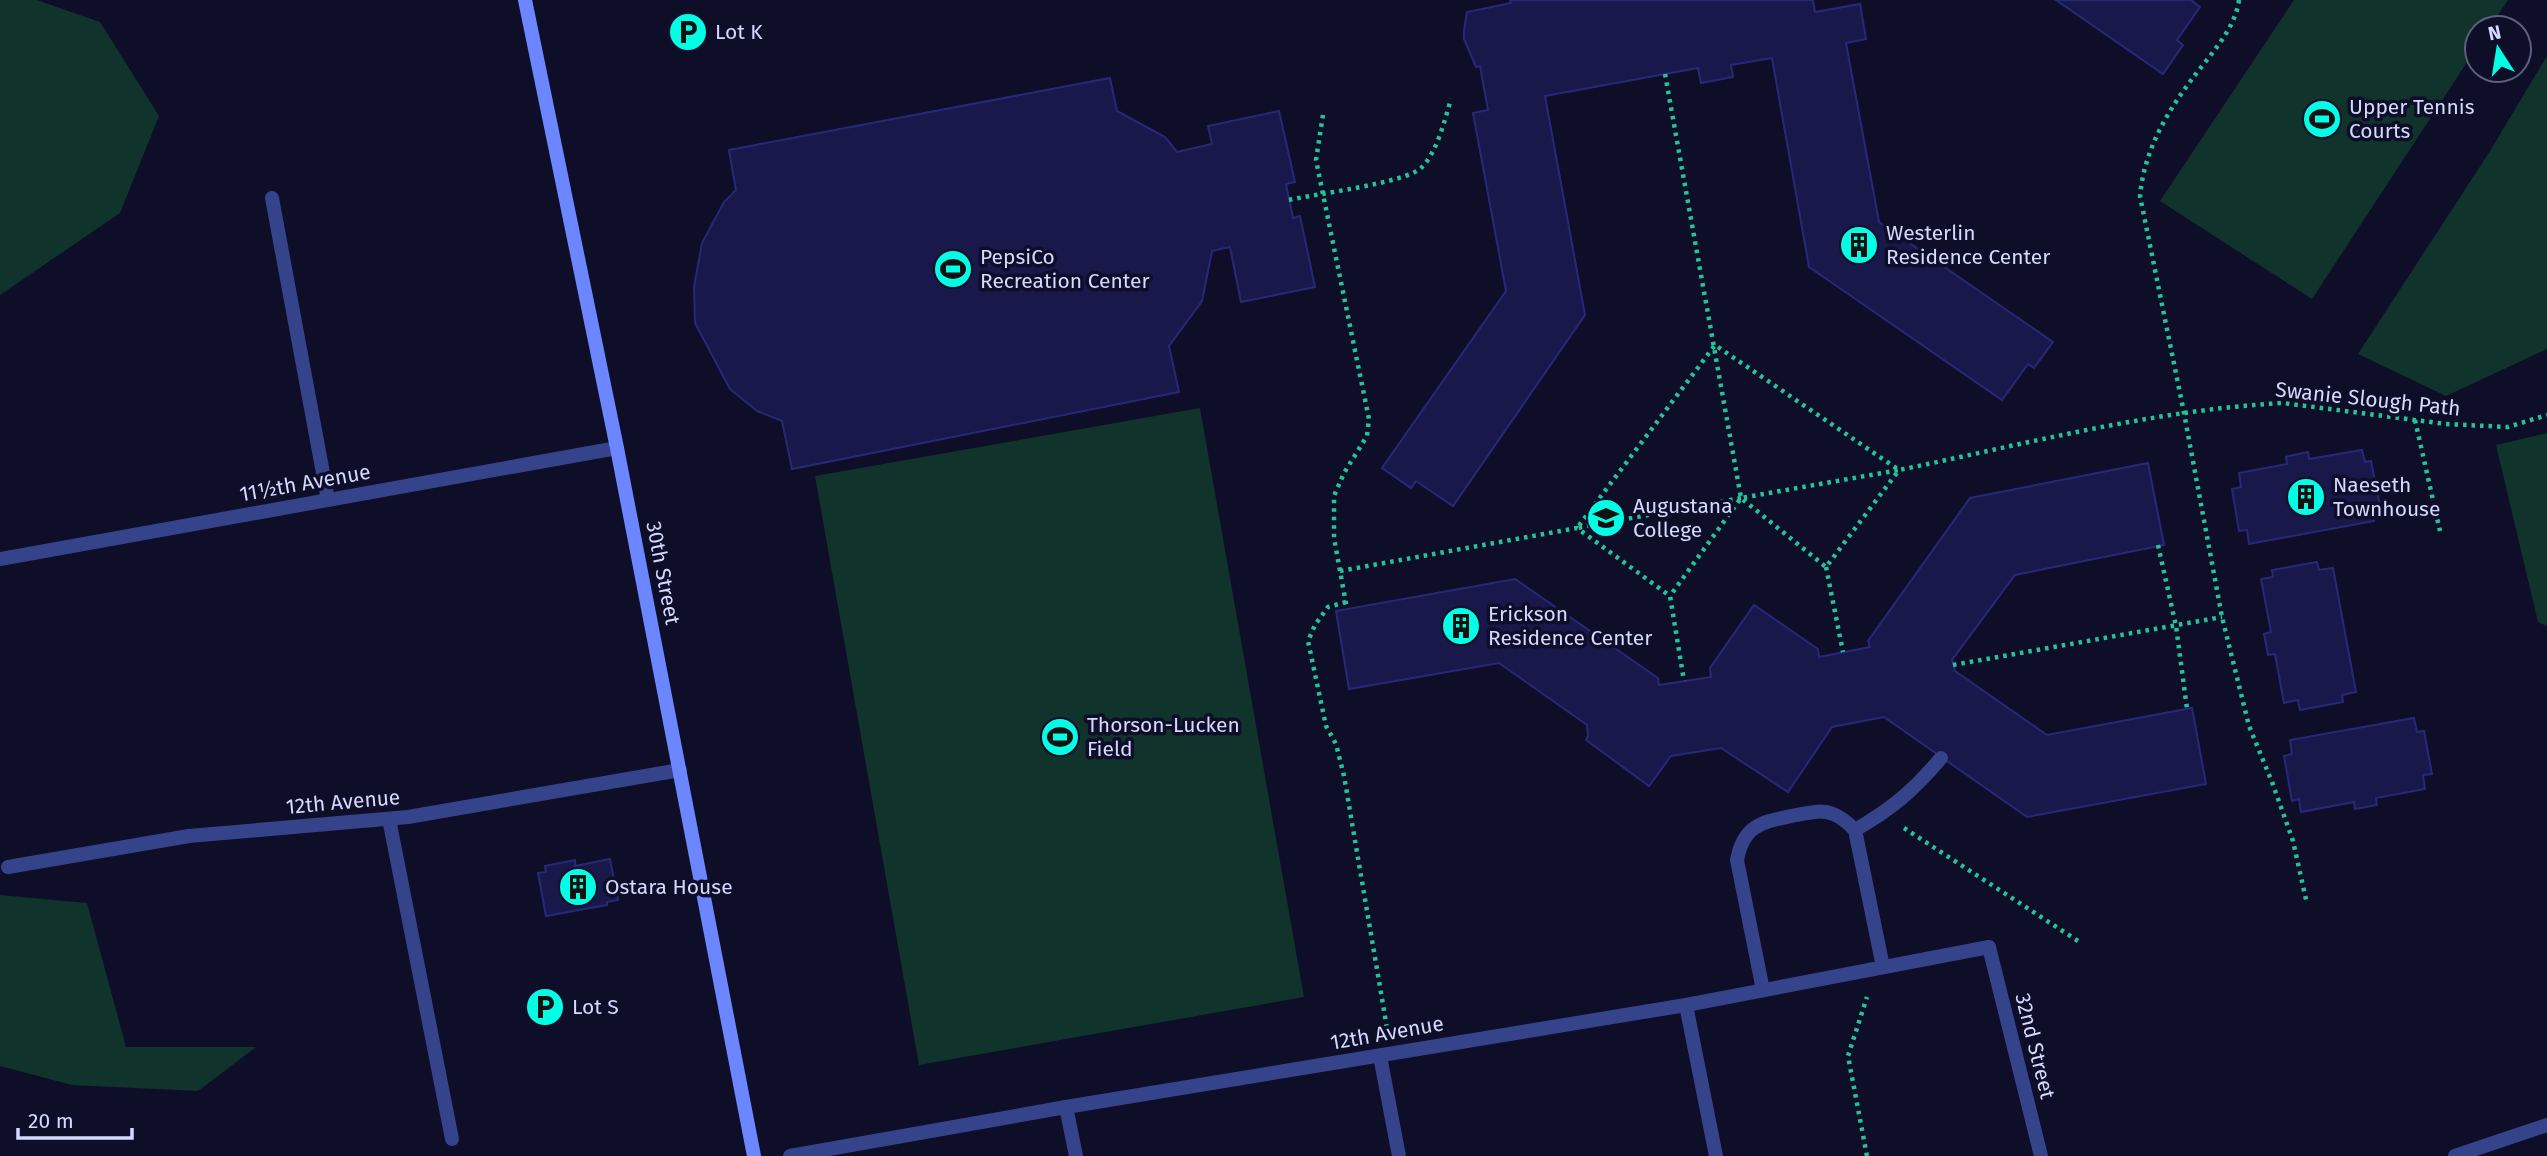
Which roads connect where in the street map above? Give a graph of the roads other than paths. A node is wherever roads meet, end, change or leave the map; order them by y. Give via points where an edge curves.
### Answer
1 (525, 0) edge
2 (272, 198) dead end
3 (617, 448) junction
4 (328, 500) junction
5 (0, 559) edge
6 (1941, 758) dead end
7 (680, 770) junction
8 (389, 819) junction
9 (1855, 830) junction
10 (8, 867) dead end
11 (1989, 947) joint
12 (1880, 967) junction
13 (1763, 990) junction
14 (1686, 1005) junction
15 (1386, 1055) junction
16 (1066, 1107) junction
17 (2547, 1125) edge
18 (452, 1139) dead end
19 (754, 1156) edge
20 (790, 1156) edge
21 (1076, 1156) edge
22 (1399, 1156) edge
23 (1716, 1156) edge
24 (2041, 1156) edge
25 (2455, 1156) edge

1 - 3 street, 30th Street
2 - 4 street
3 - 4 street, 11½th Avenue
3 - 7 street, 30th Street
4 - 5 street, 11½th Avenue
6 - 9 street via 1915,789
7 - 8 street, 12th Avenue
7 - 19 street, 30th Street
8 - 10 street, 12th Avenue via 189,836
8 - 18 street
9 - 12 street
9 - 13 street via 1833,813 1819,811 1763,822 1740,843 1737,860
11 - 12 street, 12th Avenue
11 - 24 street, 32nd Street
12 - 13 street, 12th Avenue
13 - 14 street, 12th Avenue
14 - 15 street, 12th Avenue
14 - 23 street
15 - 16 street, 12th Avenue
15 - 22 street
16 - 20 street, 12th Avenue
16 - 21 street
17 - 25 street

